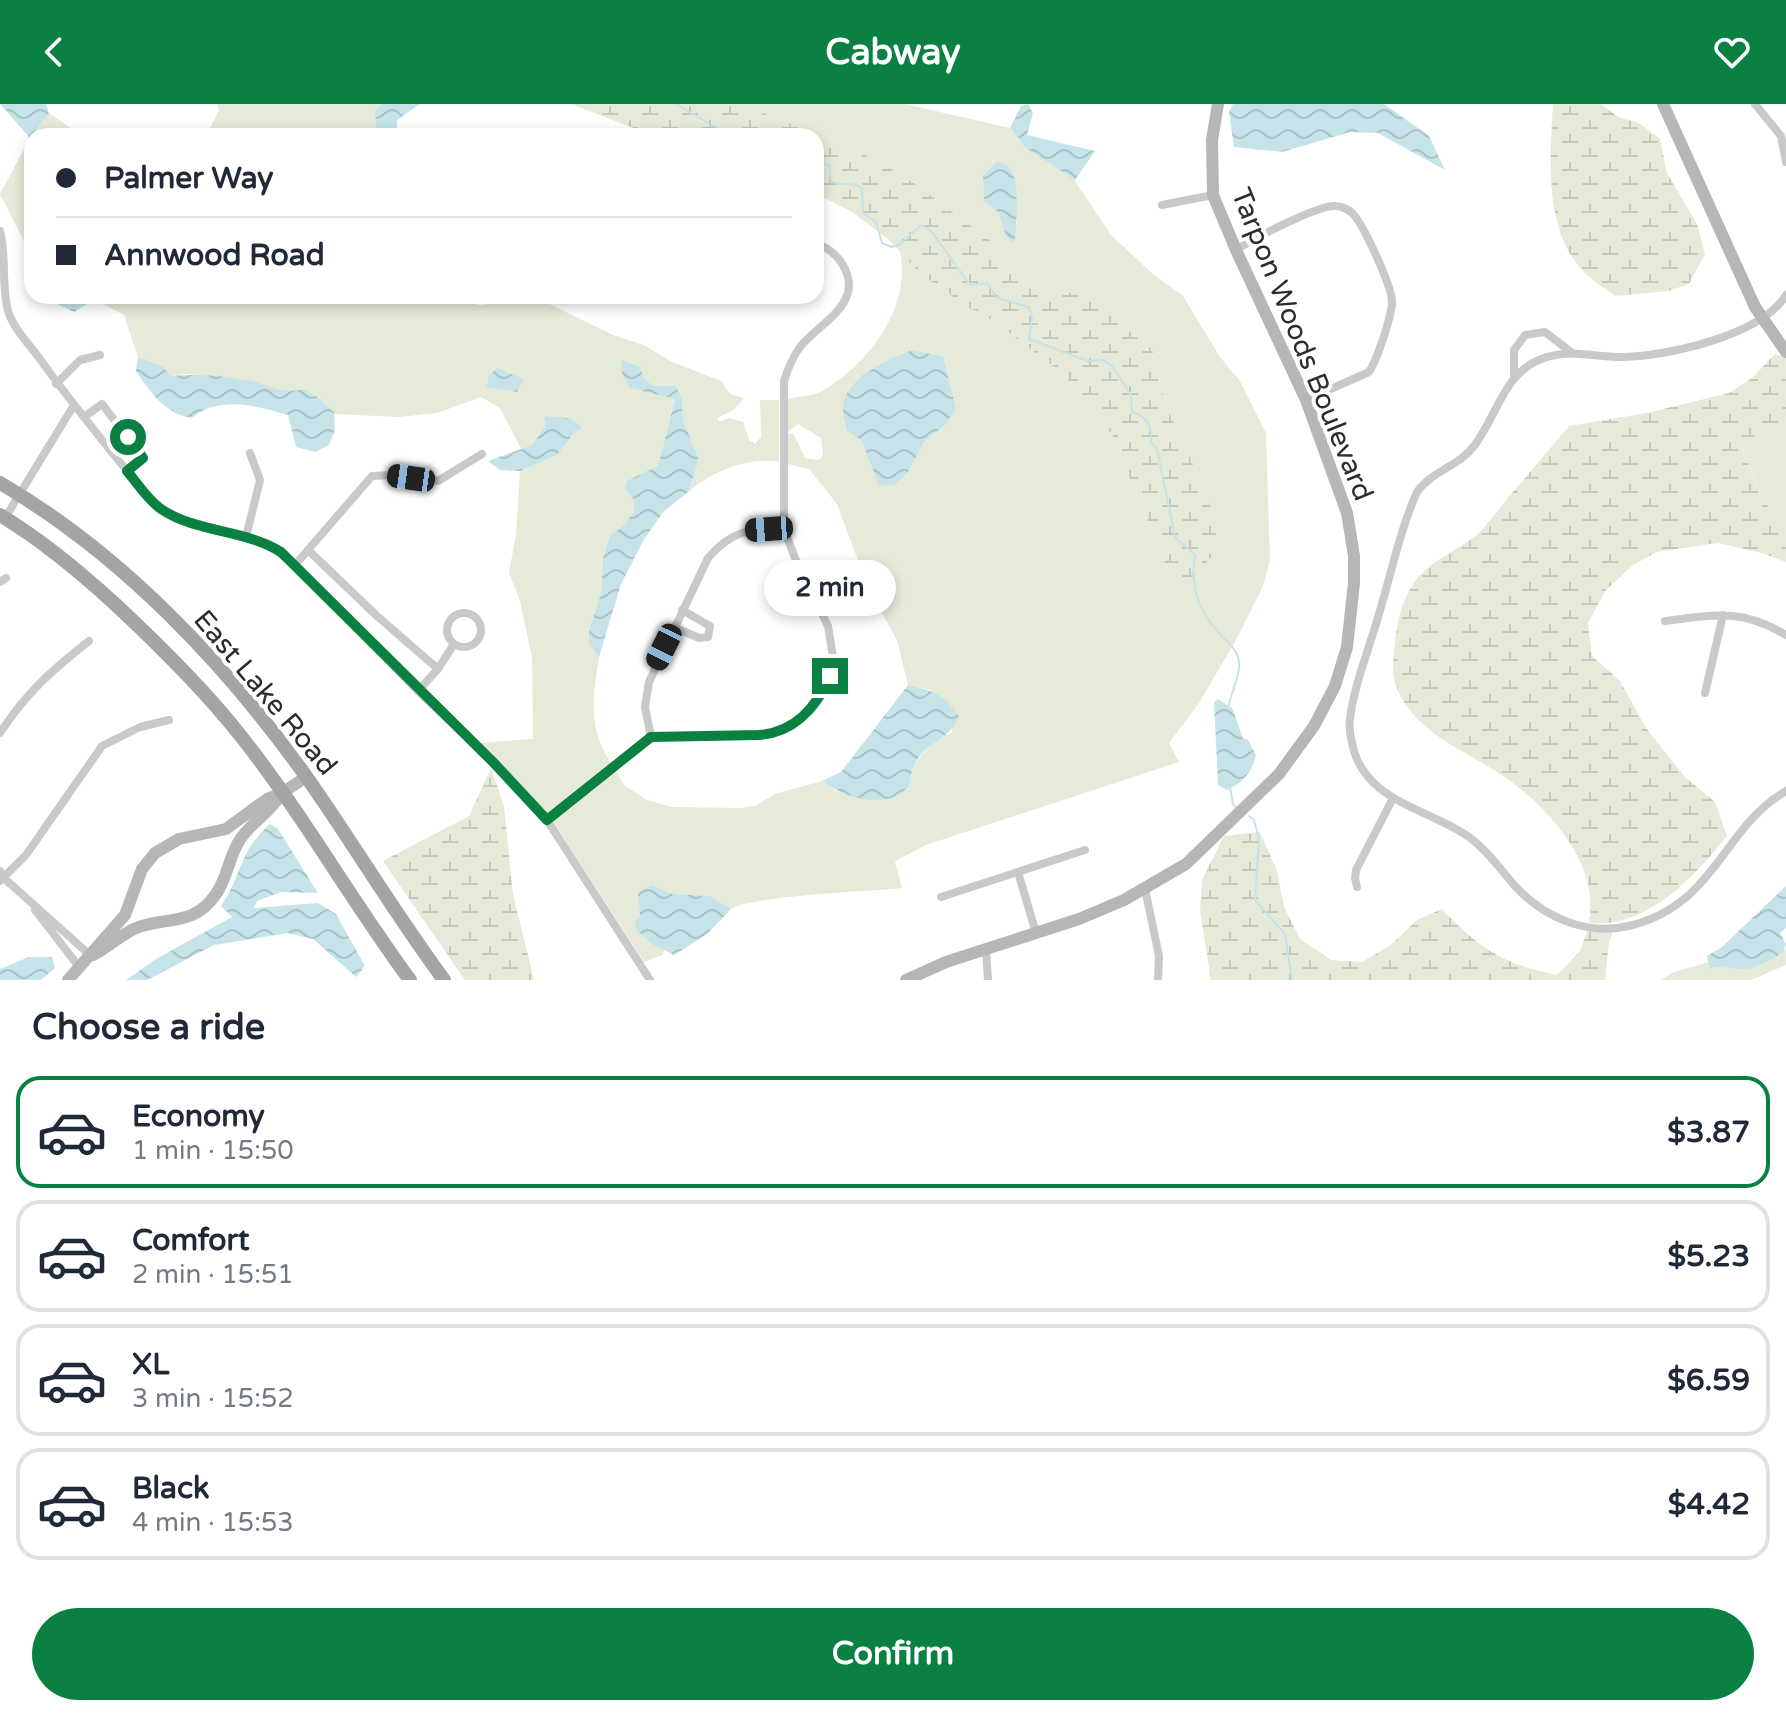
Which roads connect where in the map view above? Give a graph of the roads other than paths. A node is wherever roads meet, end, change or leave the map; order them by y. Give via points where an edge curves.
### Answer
1 (1218, 104) edge
2 (1663, 104) edge
3 (1755, 104) edge
4 (1786, 162) edge
5 (1213, 195) junction
6 (1162, 205) dead end
7 (0, 231) edge
8 (824, 246) edge
9 (1236, 250) junction
10 (1786, 295) edge
11 (1761, 318) junction
12 (1571, 352) junction
13 (1786, 352) edge
14 (100, 355) dead end
15 (1514, 378) junction
16 (56, 384) junction
17 (1306, 400) junction
18 (74, 405) junction
19 (84, 417) junction
20 (250, 453) dead end
21 (482, 454) dead end
22 (127, 471) junction
23 (0, 483) edge
24 (20, 494) junction
25 (3, 517) edge
26 (784, 529) junction
27 (246, 537) junction
28 (308, 550) junction
29 (295, 565) junction
30 (682, 610) junction
31 (1723, 615) junction
32 (1665, 621) dead end
33 (674, 627) junction
34 (1786, 635) edge
35 (89, 641) dead end
36 (454, 644) junction
37 (438, 669) junction
38 (418, 691) junction
39 (1705, 693) dead end
40 (169, 720) dead end
41 (0, 733) edge
42 (651, 737) junction
43 (306, 777) junction
44 (1786, 791) edge
45 (282, 793) junction
46 (1393, 798) junction
47 (547, 820) junction
48 (1085, 850) dead end
49 (1018, 872) junction
50 (2, 877) edge
51 (1357, 887) dead end
52 (1145, 889) junction
53 (25, 897) junction
54 (941, 897) dead end
55 (1036, 933) junction
56 (986, 949) junction
57 (91, 956) junction
58 (80, 968) junction
59 (68, 980) edge
60 (410, 980) edge
61 (444, 980) edge
62 (650, 980) edge
63 (906, 980) edge
64 (988, 980) edge
65 (1158, 980) edge

1 - 5 street, Tarpon Woods Boulevard via 1212,140
2 - 11 street
3 - 4 street via 1781,136
5 - 6 street
5 - 9 street, Tarpon Woods Boulevard
7 - 16 street via 8,311
8 - 26 street via 845,268 848,283 844,304 800,348 784,381
9 - 17 street, Tarpon Woods Boulevard
9 - 17 street via 1324,207 1351,212 1361,225 1392,303 1375,363 1369,372
10 - 11 street
11 - 12 street via 1726,335 1644,356
11 - 13 street
12 - 15 street via 1536,361
12 - 15 street via 1545,332 1525,335 1514,350
14 - 16 street via 80,360
15 - 46 street via 1471,450 1417,492 1371,643 1351,713 1351,741 1360,768
16 - 18 street
17 - 52 street, Tarpon Woods Boulevard via 1347,513 1354,556 1347,647 1335,686 1279,774 1186,864
18 - 19 street
18 - 24 street
19 - 22 street
19 - 22 street via 102,404 112,416 143,458
20 - 27 street via 260,480
21 - 28 street via 438,481 372,476
22 - 27 street via 162,509
23 - 24 main road, East Lake Road
24 - 25 street
24 - 43 main road, East Lake Road via 157,604 234,686
25 - 45 main road, East Lake Road via 65,559 148,634 240,735
26 - 30 street via 751,530 723,541 708,558
26 - 42 street via 832,641 830,676 822,695 790,727 773,734
27 - 29 street via 266,543
28 - 29 street
28 - 37 street
29 - 38 street
30 - 33 street
30 - 33 street via 710,626 710,633 699,638
31 - 32 street
31 - 34 street via 1755,619
31 - 39 street
33 - 42 street via 646,693
35 - 41 street via 41,680
36 - 36 street via 447,629 451,619 466,613 476,618 480,634 475,643
36 - 37 street
37 - 38 street
38 - 47 street
40 - 50 street via 102,746 37,841
42 - 47 street
43 - 45 street
43 - 61 main road, East Lake Road
44 - 46 street via 1752,818 1708,878 1683,899 1654,918 1610,928 1584,927 1546,912 1473,840
45 - 57 street via 226,829 179,839 155,853 138,877 125,915
45 - 57 street via 238,843 223,883 206,905 181,919 133,929
45 - 60 main road, East Lake Road
46 - 51 street via 1356,870
47 - 62 street
48 - 49 street
49 - 54 street
49 - 55 street
50 - 53 street
52 - 55 street, Tarpon Woods Boulevard
52 - 65 street via 1159,956
53 - 57 street
53 - 58 street
55 - 56 street, Tarpon Woods Boulevard
56 - 63 street, Tarpon Woods Boulevard
56 - 64 street
57 - 58 street
58 - 59 street

